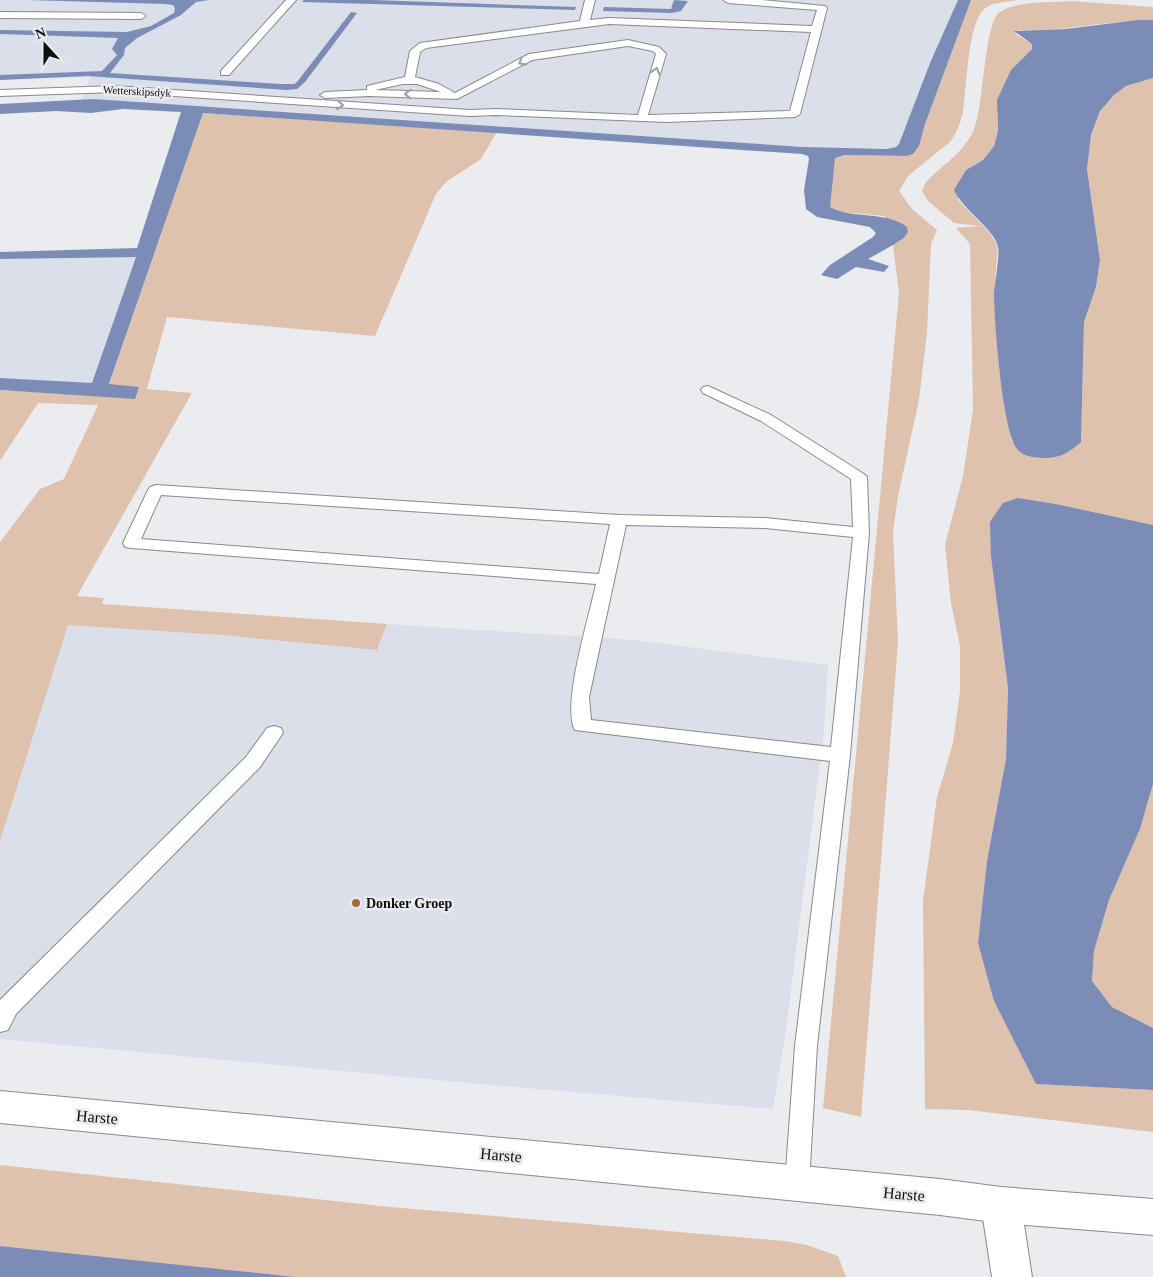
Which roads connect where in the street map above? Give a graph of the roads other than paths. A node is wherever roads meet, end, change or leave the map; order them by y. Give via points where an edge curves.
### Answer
1 (291, 0) edge
2 (590, 0) edge
3 (728, 0) edge
4 (0, 15) edge
5 (141, 16) dead end
6 (584, 23) junction
7 (817, 28) junction
8 (225, 73) dead end
9 (410, 78) junction
10 (0, 93) edge
11 (341, 94) junction
12 (457, 96) junction
13 (274, 100) junction
14 (496, 112) junction
15 (642, 118) junction
16 (708, 390) dead end
17 (619, 520) junction
18 (861, 533) junction
19 (606, 580) junction
20 (274, 733) dead end
21 (840, 755) junction
22 (0, 1023) edge
23 (0, 1108) edge
24 (798, 1184) junction
25 (1001, 1205) junction
26 (1153, 1217) edge
27 (1012, 1277) edge

1 - 8 lane
2 - 6 lane
3 - 7 lane via 822,8
4 - 5 lane
6 - 7 lane via 609,21
6 - 9 lane via 423,44 415,50
7 - 15 lane via 796,114
9 - 11 lane
9 - 12 lane
10 - 13 lane, Wetterskipsdyk via 115,88
12 -> 11 lane
11 - 13 lane
12 - 14 lane via 468,106
15 -> 12 lane via 661,54 656,49 628,43 529,57
13 -> 14 lane via 470,114
14 - 15 lane
16 - 18 lane via 766,418 859,477
17 - 18 lane via 765,523
17 - 19 lane
17 - 19 lane via 156,490 132,543
18 - 21 lane
19 - 21 lane via 580,697 582,725
20 - 22 lane via 253,762 8,1007
21 - 24 lane via 806,1046
23 - 24 street, Harste
24 - 25 street, Harste
25 - 26 street, Harste
25 - 27 street

